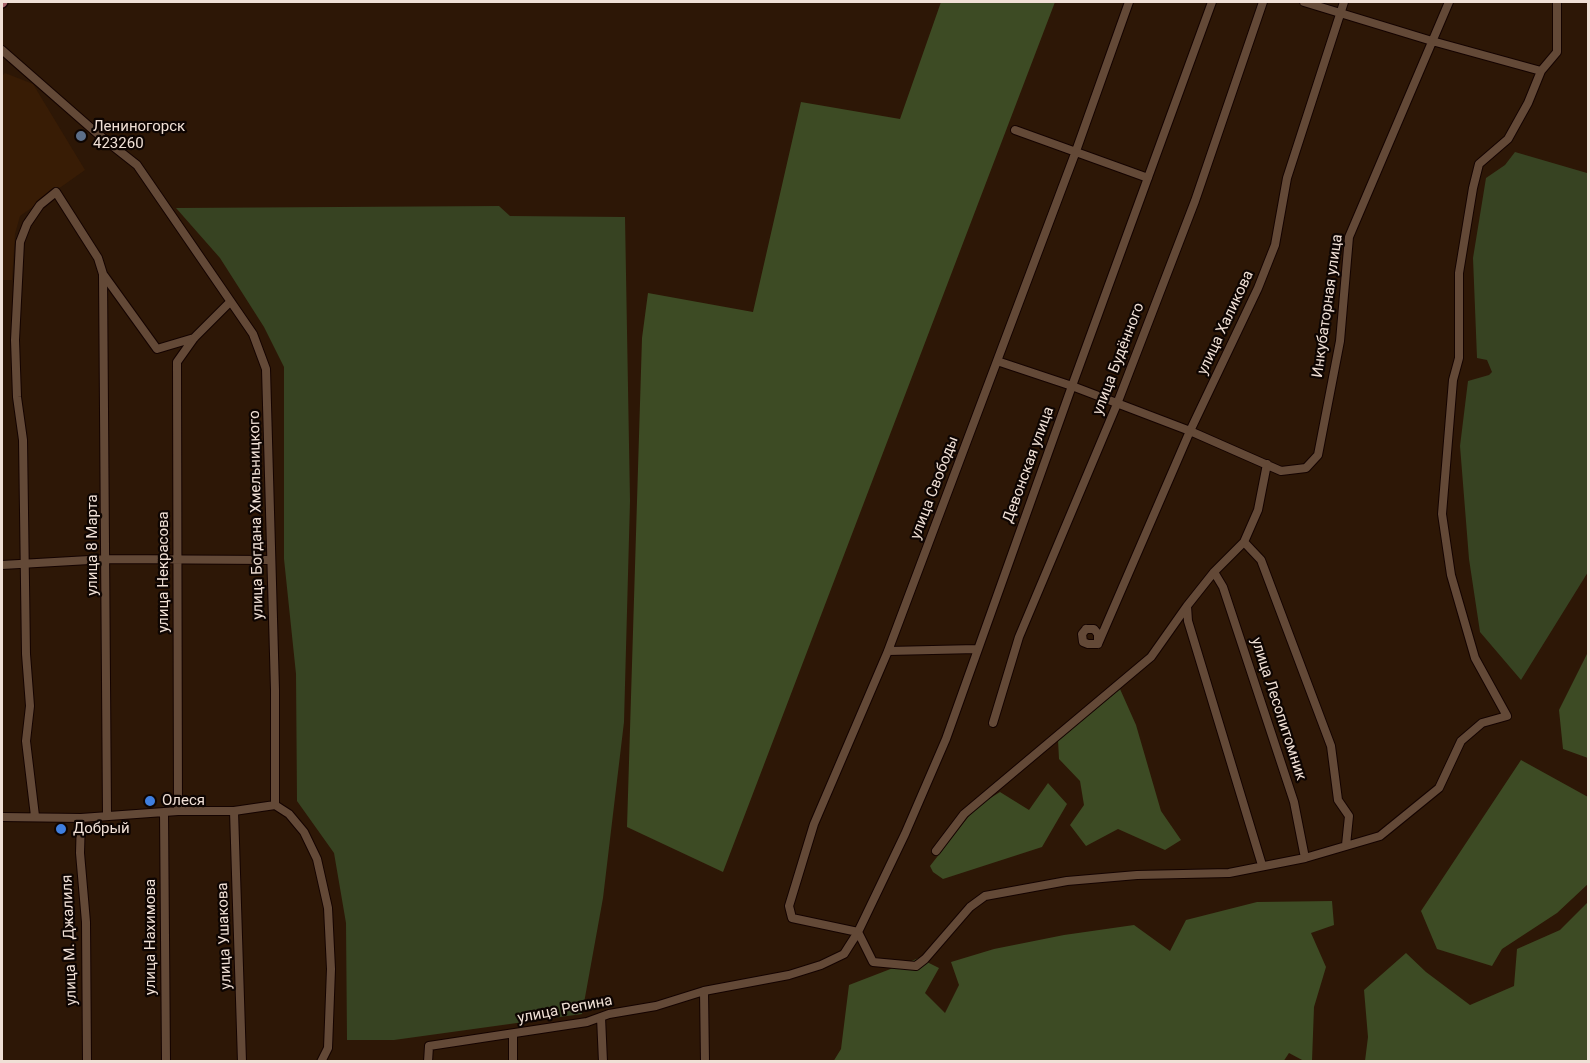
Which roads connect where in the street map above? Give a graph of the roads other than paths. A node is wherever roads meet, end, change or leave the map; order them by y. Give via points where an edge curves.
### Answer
1 (1130, 2) edge
2 (1212, 2) edge
3 (1263, 2) edge
4 (1305, 2) edge
5 (1344, 2) edge
6 (1449, 2) edge
7 (1557, 2) edge
8 (1339, 13) junction
9 (1432, 42) junction
10 (2, 50) edge
11 (1541, 71) junction
12 (1015, 130) dead end
13 (1076, 151) junction
14 (1148, 178) junction
15 (103, 274) junction
16 (230, 302) junction
17 (194, 338) junction
18 (997, 361) junction
19 (1071, 386) junction
20 (1117, 404) junction
21 (1190, 431) junction
22 (1268, 464) junction
23 (1244, 542) junction
24 (107, 559) junction
25 (178, 559) junction
26 (270, 561) junction
27 (2, 565) edge
28 (25, 565) junction
29 (1214, 572) junction
30 (1187, 606) junction
31 (1098, 644) dead end
32 (977, 650) junction
33 (888, 651) junction
34 (993, 723) dead end
35 (275, 805) junction
36 (234, 810) junction
37 (178, 811) junction
38 (164, 812) junction
39 (35, 816) junction
40 (107, 816) junction
41 (2, 817) edge
42 (81, 818) junction
43 (1346, 845) junction
44 (936, 851) dead end
45 (1305, 858) junction
46 (1262, 865) junction
47 (858, 932) junction
48 (704, 991) junction
49 (601, 1017) junction
50 (513, 1034) junction
51 (87, 1062) edge
52 (166, 1062) edge
53 (242, 1062) edge
54 (321, 1062) edge
55 (428, 1062) edge
56 (513, 1062) edge
57 (603, 1062) edge
58 (705, 1062) edge

1 - 13 street, улица Свободы
2 - 14 street, Девонская улица
3 - 20 street, улица Будённого via 1195,201
4 - 8 street
5 - 8 street, улица Халикова
6 - 9 street, Инкубаторная улица
7 - 11 street via 1557,52
8 - 9 street
8 - 21 street, улица Халикова via 1287,178 1275,245
9 - 11 street
9 - 22 street, Инкубаторная улица via 1349,237 1340,341 1318,455 1306,468 1281,471
10 - 16 street, улица Богдана Хмельницкого via 137,165
11 - 43 street via 1508,139 1479,164 1473,188 1459,273 1459,358 1453,380 1442,514 1451,575 1475,657 1507,716 1482,723 1461,741 1439,788 1402,820 1380,836
12 - 13 street
13 - 14 street
13 - 18 street, улица Свободы
14 - 19 street, Девонская улица
15 - 17 street, улица Некрасова via 157,348
15 - 24 street, улица 8 Марта
15 - 28 street, улица Некрасова via 98,258 56,192 40,205 20,242 15,340 23,440
16 - 17 street, улица Некрасова
16 - 26 street, улица Богдана Хмельницкого via 253,334 266,369
17 - 25 street, улица Некрасова via 177,363
18 - 19 street, Инкубаторная улица
18 - 33 street, улица Свободы
19 - 20 street, Инкубаторная улица
19 - 32 street, Девонская улица
20 - 21 street, Инкубаторная улица
20 - 34 street, улица Будённого via 1019,638
21 - 22 street, Инкубаторная улица
21 - 31 street, улица Халикова
22 - 23 street via 1258,510
23 - 29 street
23 - 43 street via 1261,560 1331,746 1338,800 1349,816
24 - 25 street
24 - 28 street
24 - 40 street, улица 8 Марта
25 - 26 street
25 - 37 street, улица Некрасова
26 - 35 street, улица Богдана Хмельницкого
27 - 28 street
28 - 39 street via 30,706 26,741
29 - 30 street
29 - 45 street, улица Лесопитомник via 1223,586 1294,802
30 - 44 street via 1151,657 964,814
30 - 46 street via 1188,621
32 - 33 street
32 - 47 street, Девонская улица via 946,739
33 - 47 street, улица Свободы via 814,824 789,906 792,918
35 - 36 street
35 - 54 street via 304,832 317,859 328,908 332,969 328,1048
36 - 37 street
36 - 53 street, улица Ушакова
37 - 38 street
38 - 40 street
38 - 52 street, улица Нахимова
39 - 41 street
39 - 42 street
40 - 42 street
42 - 51 street, улица М. Джалиля
43 - 45 street
45 - 46 street
46 - 47 street via 1229,873 1067,881 985,896 916,966 873,962
47 - 48 street, улица Репина via 844,954 821,965
48 - 49 street, улица Репина
48 - 58 street
49 - 50 street, улица Репина
49 - 57 street
50 - 55 street, улица Репина via 429,1046
50 - 56 street

